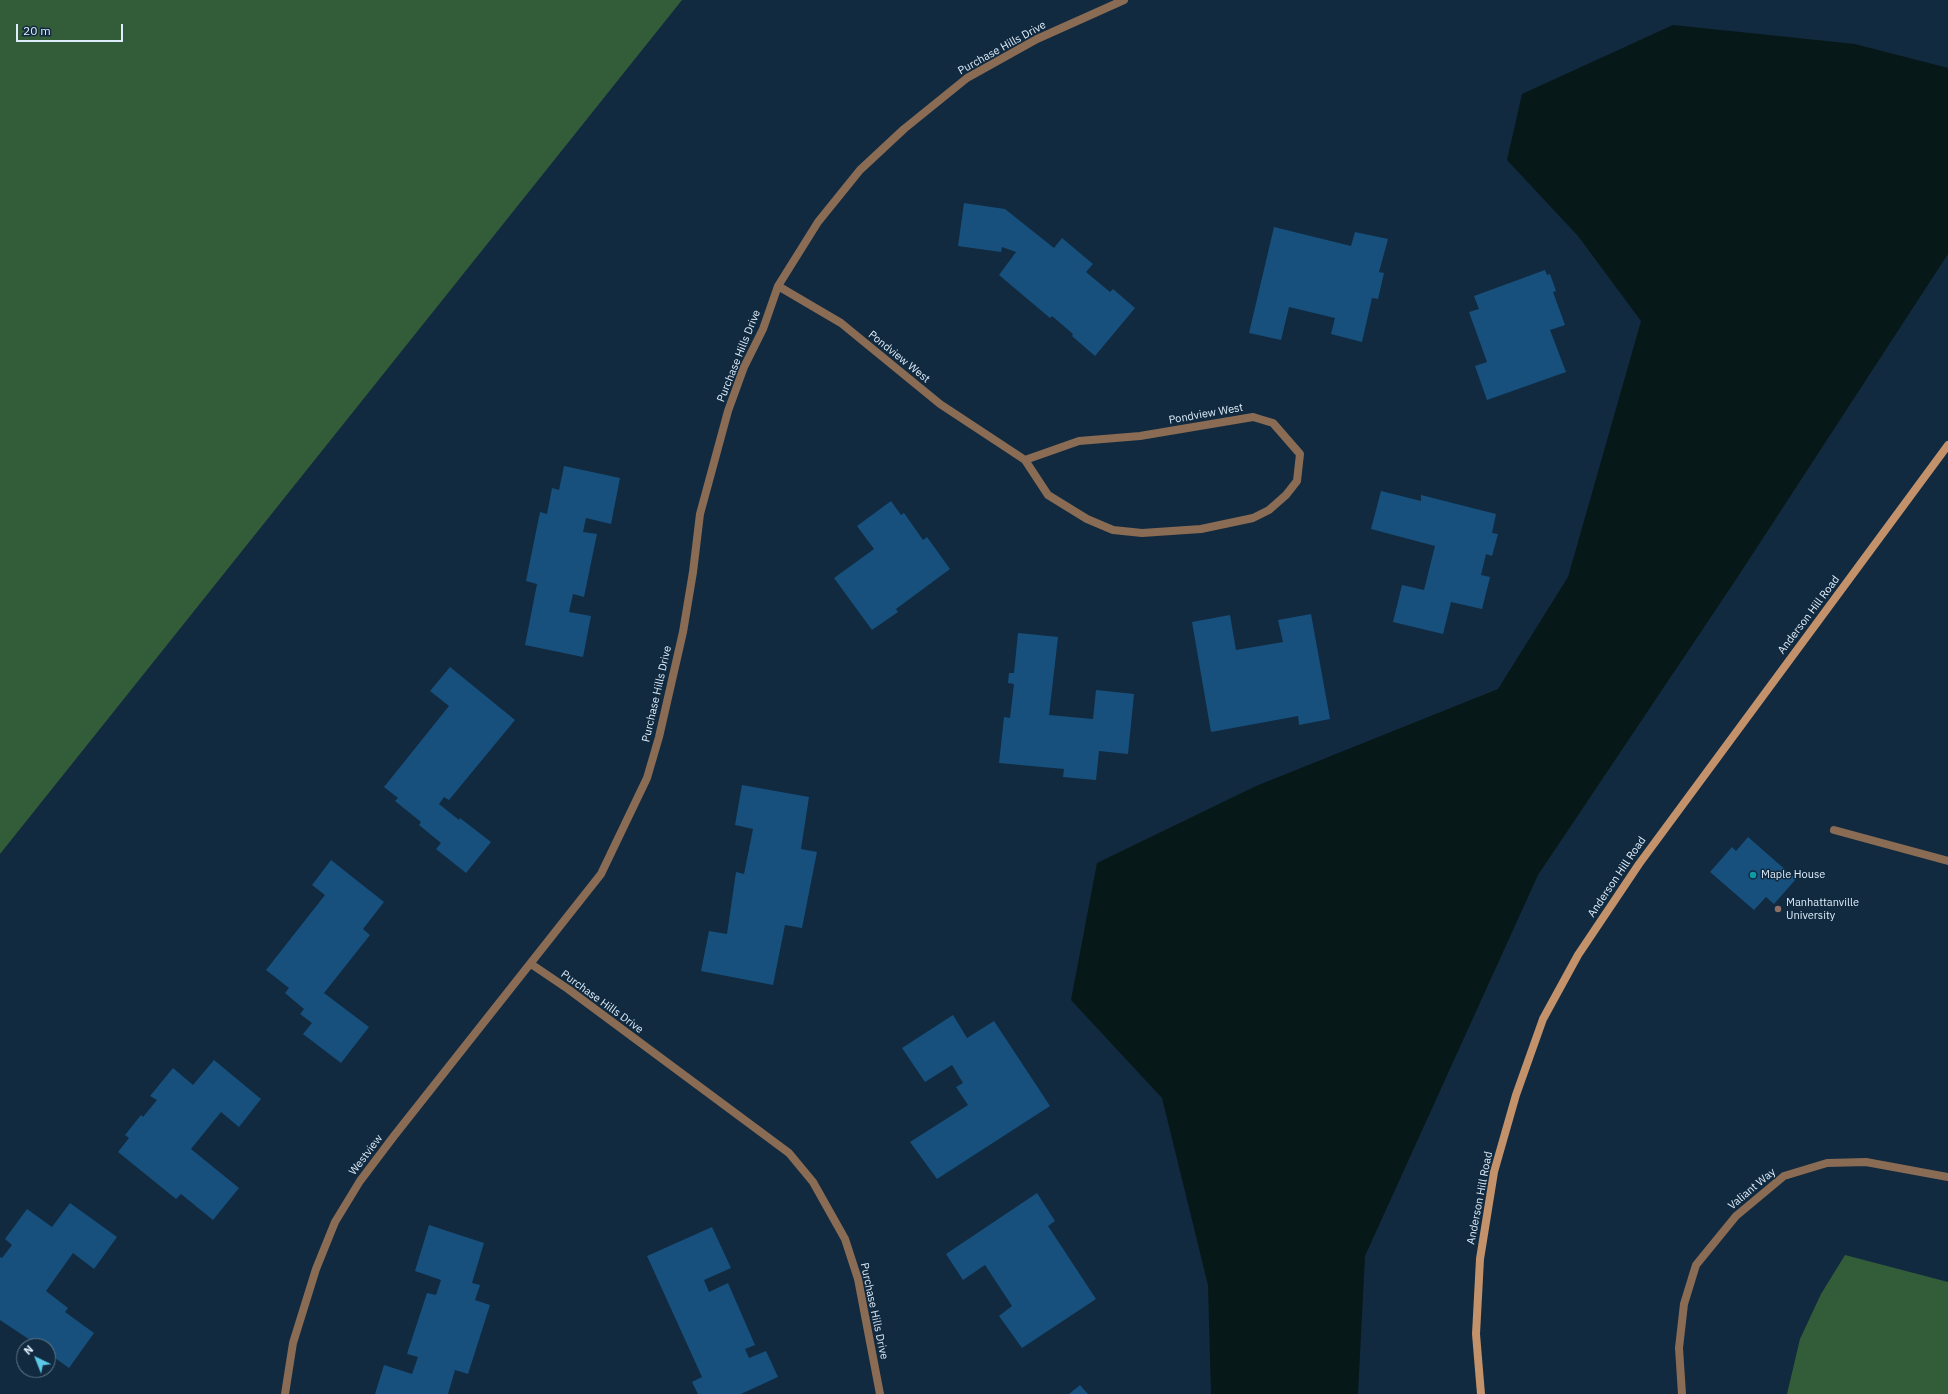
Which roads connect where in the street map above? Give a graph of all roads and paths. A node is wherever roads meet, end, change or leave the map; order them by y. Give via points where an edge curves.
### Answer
1 (1124, 0) edge
2 (778, 286) junction
3 (1948, 446) edge
4 (1024, 460) junction
5 (1834, 830) dead end
6 (1948, 861) edge
7 (531, 964) junction
8 (1948, 1177) edge
9 (285, 1394) edge
10 (880, 1394) edge
11 (1481, 1394) edge
12 (1682, 1394) edge

1 - 2 street, Purchase Hills Drive via 1037,39 967,78 904,129 860,170 818,222
2 - 4 street, Pondview West via 841,323 940,404
2 - 7 street, Purchase Hills Drive via 763,329 744,367 728,411 700,514 683,632 647,778 602,874
3 - 11 main road, Anderson Hill Road via 1639,864 1578,955 1543,1019 1516,1095 1493,1179 1480,1259 1476,1334
4 - 4 street, Pondview West via 1048,495 1080,515 1113,530 1142,533 1201,529 1253,518 1269,510 1297,481 1300,454 1273,423 1253,417 1140,436 1079,441
5 - 6 street
7 - 9 street, Westview via 364,1176 335,1222 316,1269 293,1343
7 - 10 street, Purchase Hills Drive via 789,1153 813,1182 845,1239 858,1279
8 - 12 street, Valiant Way via 1866,1162 1827,1163 1784,1176 1736,1216 1696,1266 1684,1304 1679,1348

